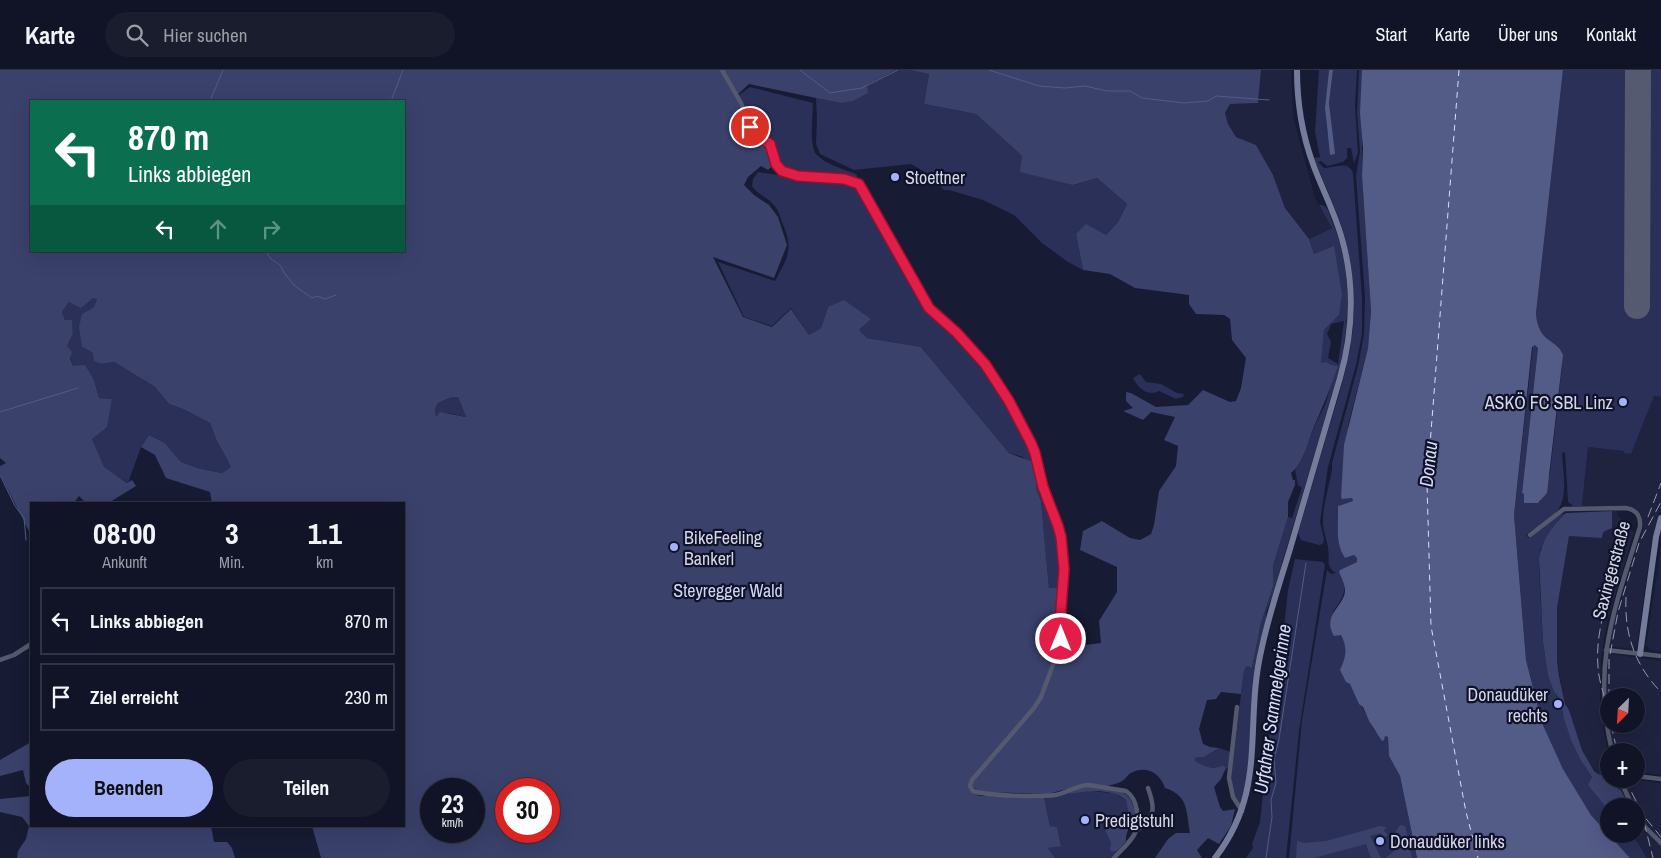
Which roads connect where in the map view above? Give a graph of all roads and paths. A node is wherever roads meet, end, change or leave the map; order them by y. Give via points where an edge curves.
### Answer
1 (722, 70) edge
2 (1297, 70) edge
3 (1661, 522) edge
4 (1530, 535) dead end
5 (1659, 538) edge
6 (30, 645) edge
7 (1606, 650) junction
8 (1640, 654) junction
9 (1661, 656) edge
10 (0, 660) edge
11 (1238, 707) dead end
12 (1610, 743) edge
13 (1645, 777) edge
14 (1661, 779) edge
15 (1148, 788) dead end
16 (1242, 811) junction
17 (1645, 827) edge
18 (1136, 831) junction
19 (1661, 843) edge
20 (1114, 858) edge
21 (1215, 858) edge

1 - 18 street via 741,103 751,130 770,144 776,164 782,171 859,184 929,308 985,364 1009,401 1035,453 1061,537 1064,569 1061,639 1041,697 972,780 971,789 979,793 1046,795 1083,785 1123,790 1134,801
2 - 16 main road via 1307,145 1344,247 1350,288 1350,324 1340,378 1260,656 1252,766
3 - 5 main road
4 - 7 street, Saxingerstraße via 1564,509 1626,508 1638,514 1640,527 1615,606
5 - 8 main road
6 - 10 street
7 - 8 street
7 - 12 street, Saxingerstraße via 1604,709
8 - 9 street
11 - 16 street via 1230,778 1232,797
13 - 14 street
15 - 18 street via 1154,809 1150,818
16 - 21 main road
17 - 19 street
18 - 20 street

